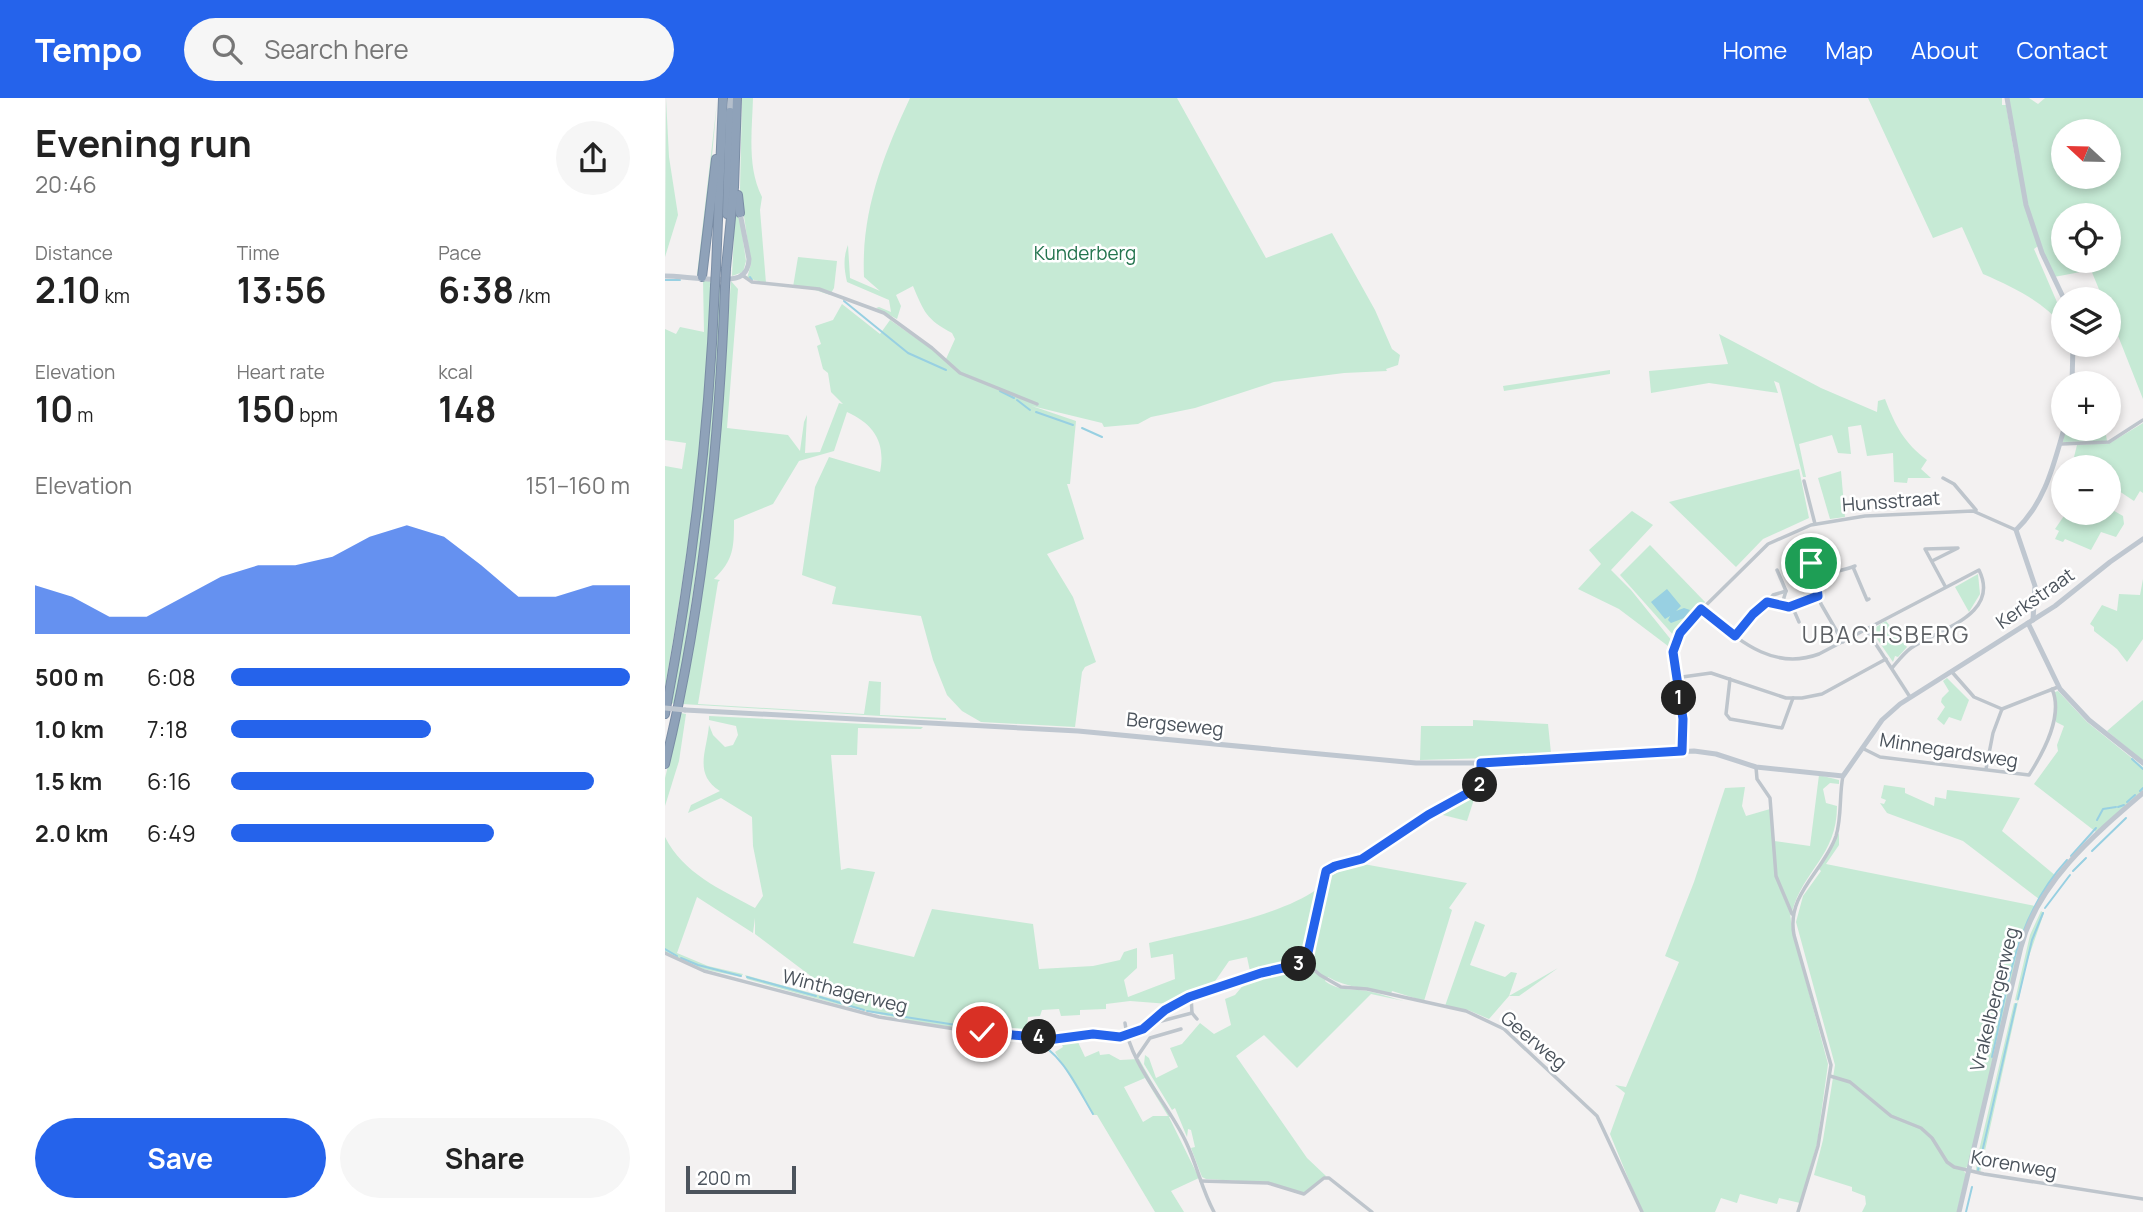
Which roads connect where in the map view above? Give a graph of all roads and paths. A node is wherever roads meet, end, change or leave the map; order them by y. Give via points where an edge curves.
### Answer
1 (723, 98) edge
2 (731, 98) edge
3 (737, 98) edge
4 (2007, 98) edge
5 (730, 112) joint
6 (721, 139) junction
7 (735, 161) junction
8 (746, 204) dead end
9 (740, 213) junction
10 (722, 269) junction
11 (742, 275) junction
12 (665, 276) edge
13 (702, 277) junction
14 (720, 287) junction
15 (2058, 287) edge
16 (1037, 404) dead end
17 (2143, 421) edge
18 (2061, 441) edge
19 (2060, 444) junction
20 (1943, 478) dead end
21 (1804, 481) dead end
22 (1976, 511) junction
23 (1815, 524) junction
24 (2016, 530) junction
25 (2143, 539) edge
26 (1932, 561) junction
27 (1811, 563) dead end
28 (1777, 570) dead end
29 (1816, 578) junction
30 (1945, 586) junction
31 (1786, 591) junction
32 (1818, 596) junction
33 (1869, 599) dead end
34 (1768, 601) junction
35 (1782, 604) junction
36 (1793, 606) junction
37 (1701, 609) junction
38 (1799, 622) dead end
39 (2031, 622) junction
40 (1867, 629) junction
41 (1735, 636) junction
42 (1843, 642) junction
43 (1886, 659) junction
44 (1892, 668) junction
45 (1952, 672) junction
46 (1675, 678) junction
47 (1730, 679) junction
48 (2055, 688) junction
49 (1910, 697) junction
50 (1793, 698) junction
51 (665, 708) edge
52 (2002, 709) junction
53 (665, 714) edge
54 (1862, 748) junction
55 (1682, 751) junction
56 (1481, 763) junction
57 (2143, 763) edge
58 (665, 764) edge
59 (1756, 767) junction
60 (1986, 769) junction
61 (1843, 776) junction
62 (2143, 793) edge
63 (1793, 916) junction
64 (665, 953) edge
65 (1304, 961) junction
66 (1191, 996) junction
67 (1192, 1013) junction
68 (1197, 1019) dead end
69 (1125, 1023) dead end
70 (1148, 1025) junction
71 (1181, 1029) dead end
72 (1127, 1035) junction
73 (1153, 1036) junction
74 (1137, 1057) junction
75 (1830, 1076) junction
76 (1968, 1170) junction
77 (1201, 1181) junction
78 (2143, 1199) edge
79 (1214, 1212) edge
80 (1372, 1212) edge
81 (1642, 1212) edge
82 (1798, 1212) edge
83 (1958, 1212) edge

1 - 6 highway
2 - 5 main road
3 - 7 highway
4 - 15 street via 2026,205
5 - 10 highway
6 - 10 highway
6 - 13 highway
7 - 9 highway
7 - 10 highway
8 - 9 street
9 - 11 street via 749,259
10 - 14 highway, bridge
11 - 13 street
11 - 16 street via 752,282 816,288 874,309 891,317 963,375
12 - 13 street
14 - 53 highway via 698,503
14 - 58 highway via 710,503
17 - 19 street via 2109,442
18 - 19 street
19 - 24 street via 2041,501
20 - 22 street via 1954,484
21 - 23 street
22 - 23 street, Hunsstraat via 1865,516
22 - 24 street, Hunsstraat
23 - 37 street, Hunsstraat via 1762,549
24 - 39 street via 2035,587
25 - 39 street, Kerkstraat
26 - 26 street via 1925,549 1958,548 1940,556
26 - 30 street
27 - 29 street
28 - 31 street
29 - 32 street
29 - 33 street via 1854,567
30 - 40 street
30 - 44 street via 1976,569 1983,592 1970,616 1910,649
31 - 34 street
31 - 35 street
32 - 36 street
32 - 42 street
34 - 35 street
34 - 41 street
35 - 36 street
36 - 38 street
37 - 41 street
37 - 46 street, Hunsstraat via 1676,640 1672,656
39 - 45 street, Kerkstraat
39 - 48 street
40 - 42 street
40 - 43 street
41 - 42 street via 1759,652 1785,660 1814,656
43 - 44 street
43 - 50 street via 1822,694
44 - 49 street
45 - 49 street, Kerkstraat
45 - 52 street via 1974,697
46 - 47 street via 1705,672
46 - 55 street, Hunsstraat via 1683,719
47 - 50 street
47 - 50 street via 1726,714 1730,719 1782,728
48 - 52 street
48 - 57 street
48 - 60 street, Minnegardsweg via 2053,726 2031,773
49 - 54 street, Kerkstraat via 1888,713
51 - 56 street, Bergseweg, bridge via 1068,730 1387,761
52 - 60 street
54 - 60 street, Minnegardsweg via 1878,757
54 - 61 street, Kerkstraat
55 - 56 street, Bergseweg
55 - 59 street, Bergseweg via 1716,754
56 - 65 street via 1477,788 1362,859 1326,871
59 - 61 street, Bergseweg
59 - 63 street via 1757,779 1770,798 1776,876
61 - 63 street, Kerkstraat via 1836,835 1799,896
62 - 76 street, Vrakelbergerweg via 2062,871 2033,912
63 - 75 street via 1793,931 1830,1054
64 - 72 street, Winthagerweg via 704,971 875,1016 974,1032 1061,1039
65 - 66 street
65 - 81 street, Geerweg via 1341,987 1466,1011 1504,1029 1597,1116
66 - 67 street
66 - 70 street
67 - 68 street
67 - 70 street
69 - 72 street
70 - 72 street
70 - 73 street
71 - 73 street
72 - 74 street
73 - 74 street
74 - 77 street via 1183,1135
75 - 76 street, Korenweg via 1850,1082 1892,1116 1919,1126 1947,1162
75 - 82 street via 1812,1169
76 - 78 street, Korenweg
76 - 83 street, Vrakelbergerweg
77 - 79 street
77 - 80 street via 1268,1183 1305,1194 1329,1178

